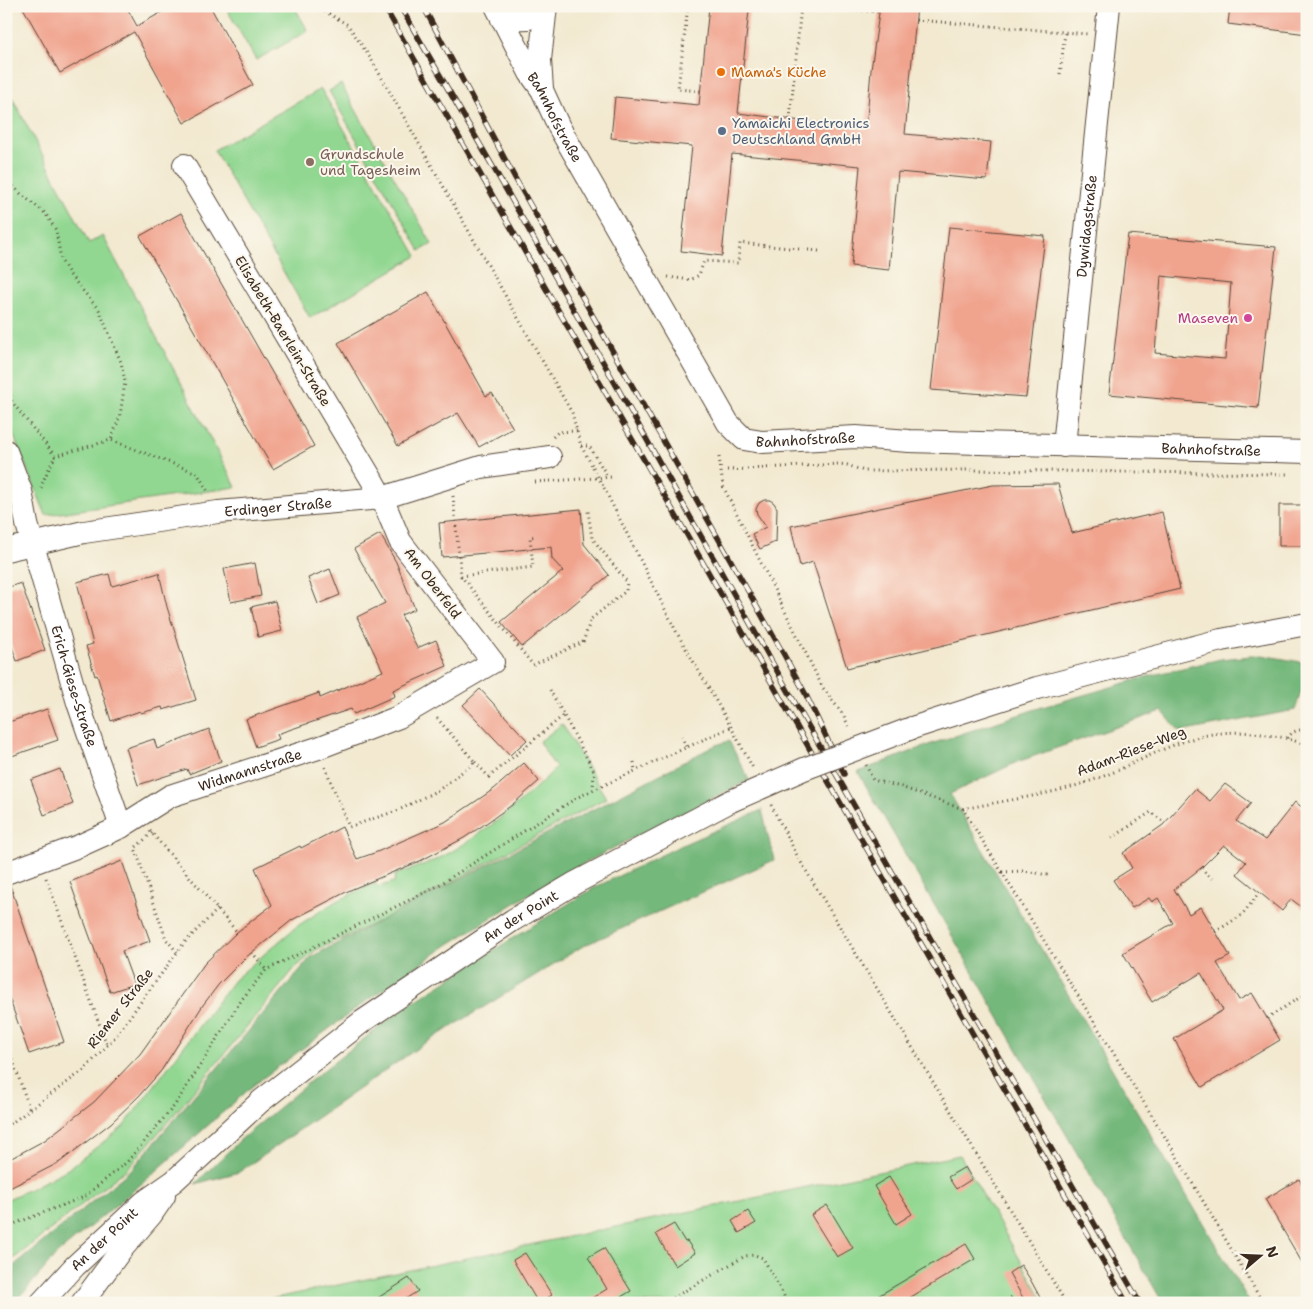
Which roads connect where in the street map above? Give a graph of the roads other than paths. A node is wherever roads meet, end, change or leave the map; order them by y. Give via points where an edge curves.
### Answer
1 (1109, 6) edge
2 (546, 7) edge
3 (499, 13) edge
4 (542, 90) junction
5 (184, 165) dead end
6 (1064, 446) junction
7 (551, 447) road end
8 (6, 450) edge
9 (1307, 452) edge
10 (382, 498) junction
11 (33, 543) junction
12 (6, 550) edge
13 (1307, 624) edge
14 (493, 662) joint
15 (137, 826) junction
16 (6, 873) edge
17 (174, 1181) junction
18 (121, 1250) junction
19 (41, 1303) edge
20 (67, 1303) edge
21 (82, 1303) edge

1 - 6 street, Dywidagstraße
2 - 3 street via 529,18
2 - 4 street via 540,60
3 - 4 street, Bahnhofstraße
4 - 6 street, Bahnhofstraße via 564,135 728,423 744,438 762,442 856,437
5 - 10 street, Elisabeth-Baerlein-Straße
6 - 9 street, Bahnhofstraße
7 - 10 street, Erdinger Straße
8 - 11 street, Erich-Giese-Straße via 22,491
10 - 11 street, Erdinger Straße via 218,512
10 - 14 street, Am Oberfeld via 400,540
11 - 12 street, Erdinger Straße
11 - 15 street, Erich-Giese-Straße via 78,703
13 - 17 street, An der Point, bridge via 1220,640 1055,683 912,728 731,801 575,883 458,956 363,1021 261,1101
14 - 15 street, Widmannstraße via 399,718 170,796
15 - 16 street, Widmannstraße
17 - 18 street, An der Point
17 - 19 street, An der Point via 114,1229
18 - 20 street, An der Point
18 - 21 street, An der Point

